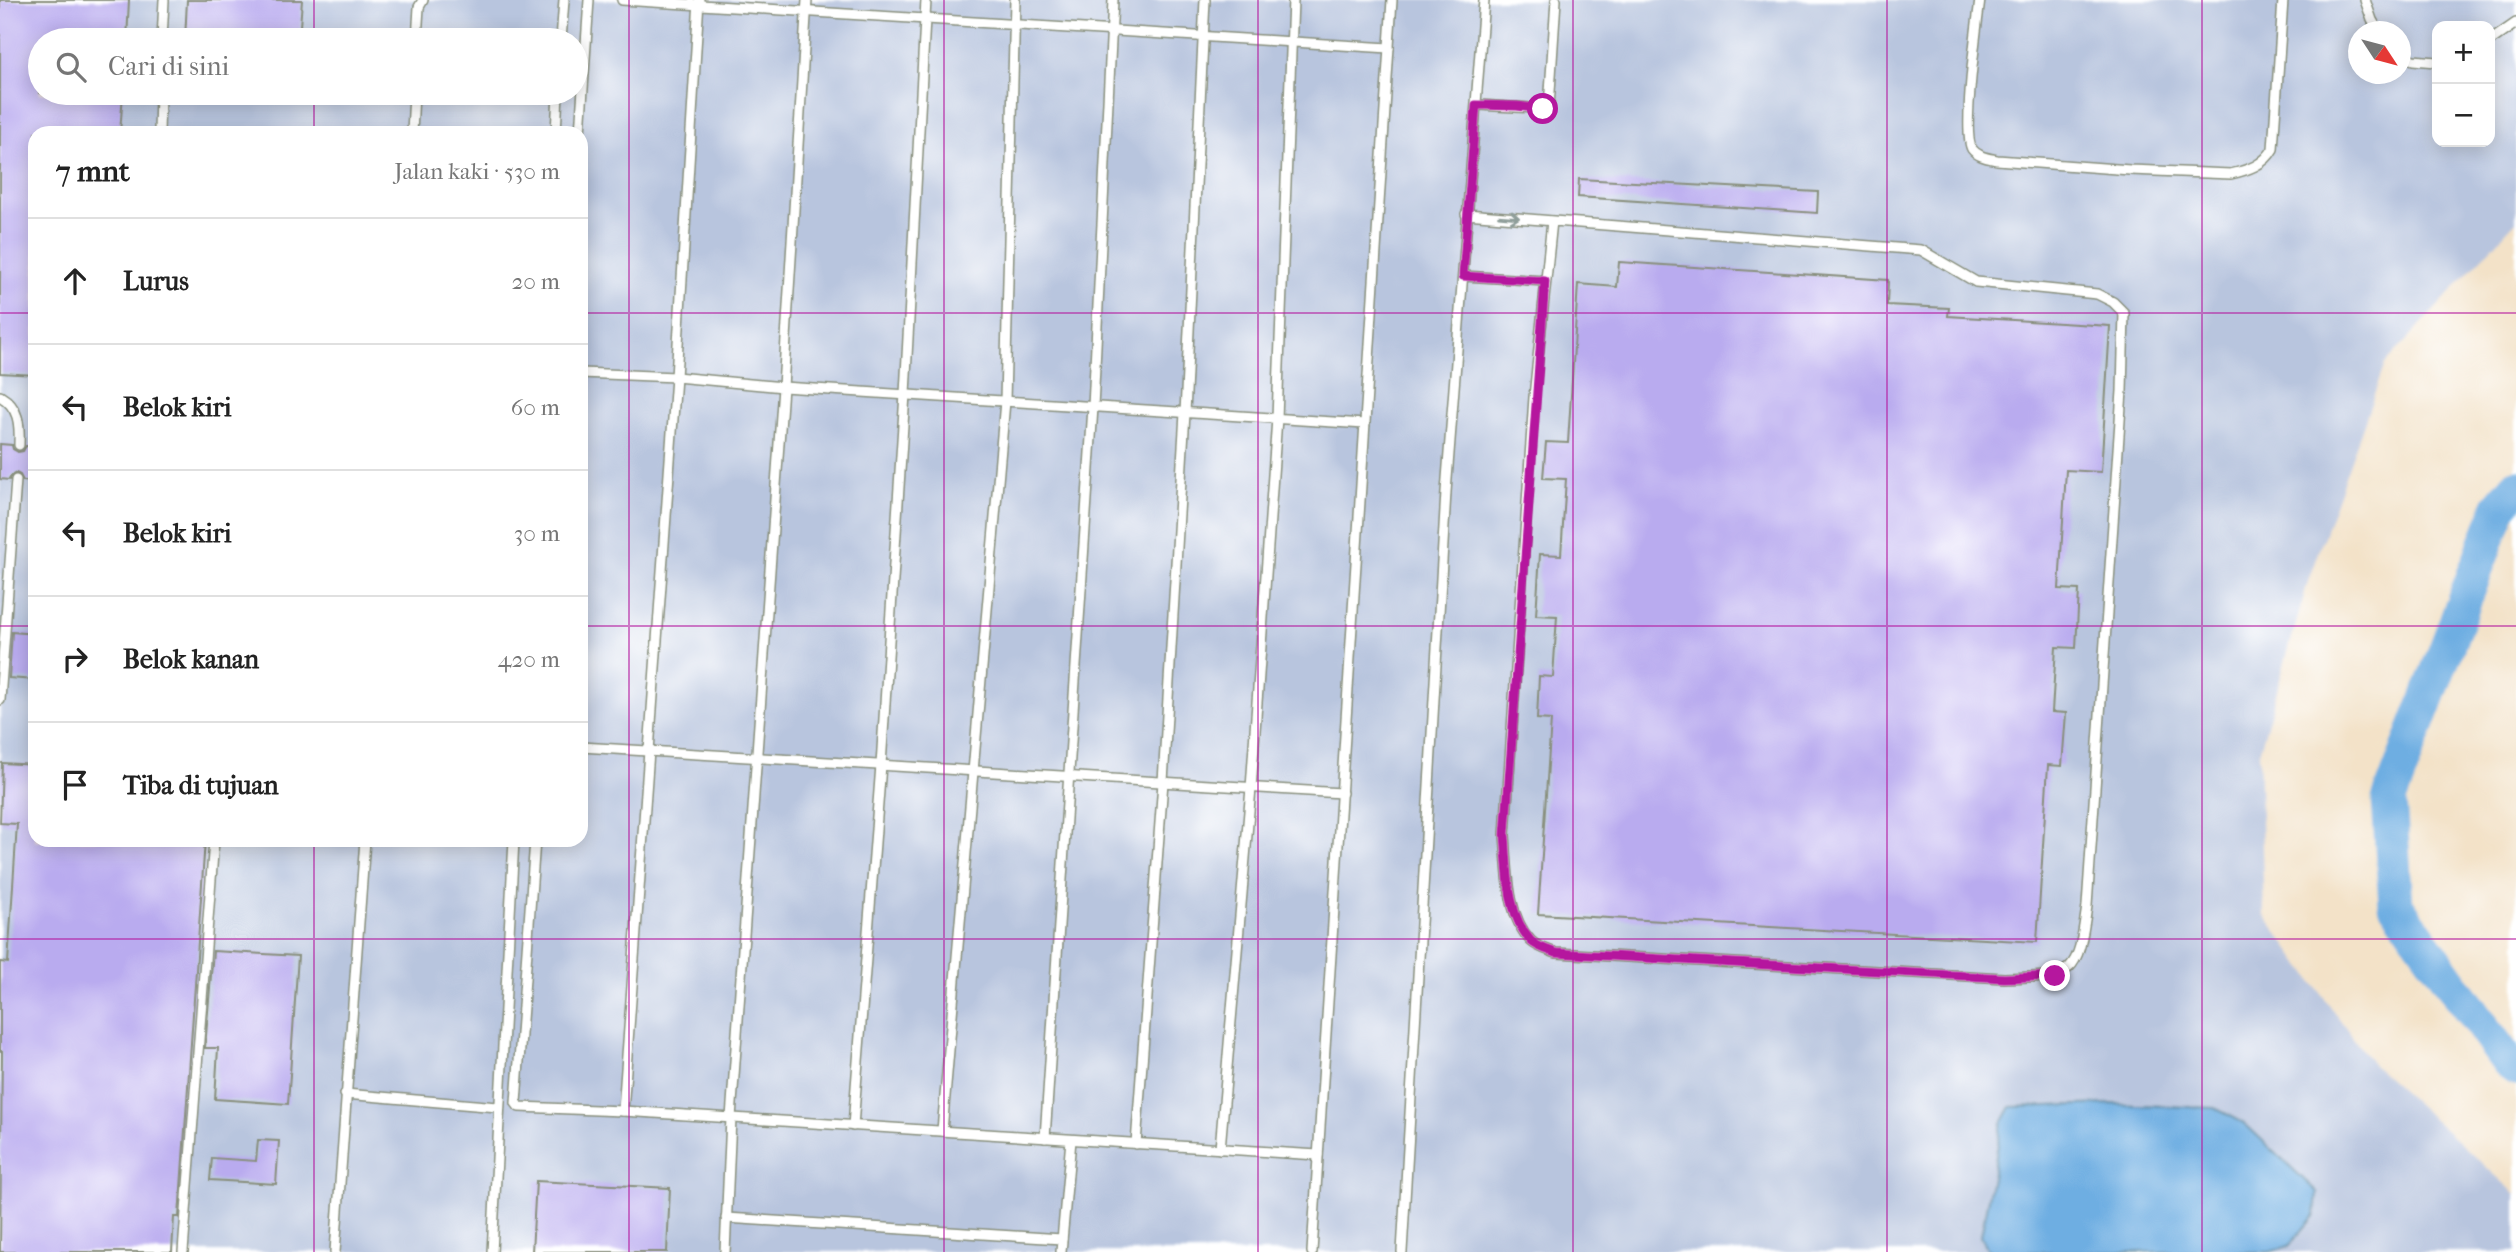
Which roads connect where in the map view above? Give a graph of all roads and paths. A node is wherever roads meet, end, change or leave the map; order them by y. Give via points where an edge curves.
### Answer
1 (164, 0) edge
2 (423, 0) edge
3 (564, 0) edge
4 (589, 0) edge
5 (622, 0) edge
6 (807, 0) edge
7 (926, 0) edge
8 (1014, 0) edge
9 (1113, 0) edge
10 (1205, 0) edge
11 (1293, 0) edge
12 (1392, 0) edge
13 (1484, 0) edge
14 (1556, 0) edge
15 (1980, 0) edge
16 (2283, 0) edge
17 (2365, 0) edge
18 (699, 2) edge
19 (806, 12) junction
20 (925, 19) junction
21 (2373, 21) edge
22 (2516, 23) edge
23 (1013, 25) junction
24 (163, 28) edge
25 (418, 28) edge
26 (562, 28) edge
27 (587, 28) edge
28 (1111, 31) junction
29 (1203, 37) junction
30 (2495, 38) edge
31 (1290, 42) junction
32 (1389, 48) junction
33 (2411, 59) edge
34 (2432, 62) edge
35 (160, 105) edge
36 (413, 105) edge
37 (557, 105) edge
38 (582, 105) edge
39 (1476, 105) junction
40 (159, 126) edge
41 (412, 126) edge
42 (556, 126) edge
43 (580, 126) edge
44 (1466, 214) junction
45 (1552, 221) junction
46 (1463, 276) junction
47 (1545, 281) junction
48 (588, 373) edge
49 (676, 377) junction
50 (783, 387) junction
51 (905, 394) junction
52 (0, 396) edge
53 (1005, 401) junction
54 (1093, 407) junction
55 (1185, 413) junction
56 (1277, 418) junction
57 (1365, 424) junction
58 (19, 445) dead end
59 (16, 480) dead end
60 (0, 700) edge
61 (588, 747) edge
62 (650, 751) junction
63 (757, 757) junction
64 (881, 765) junction
65 (972, 770) junction
66 (1067, 776) junction
67 (1163, 782) junction
68 (1251, 788) junction
69 (1342, 793) junction
70 (213, 847) edge
71 (364, 847) edge
72 (514, 847) edge
73 (535, 847) edge
74 (345, 1094) junction
75 (498, 1107) junction
76 (624, 1111) junction
77 (731, 1118) junction
78 (853, 1126) junction
79 (942, 1131) junction
80 (1045, 1138) junction
81 (1071, 1140) junction
82 (1136, 1144) junction
83 (1220, 1149) junction
84 (1318, 1155) junction
85 (726, 1218) junction
86 (1062, 1239) junction
87 (183, 1252) edge
88 (335, 1252) edge
89 (492, 1252) edge
90 (725, 1252) edge
91 (1061, 1252) edge
92 (1312, 1252) edge
93 (1402, 1252) edge

1 - 24 lane
2 - 25 lane
3 - 26 lane
4 - 27 lane
5 - 18 lane
6 - 19 lane
7 - 20 lane
8 - 23 lane
9 - 28 lane
10 - 29 lane
11 - 31 lane
12 - 32 lane
13 - 39 lane
14 - 39 lane via 1549,107
15 - 16 lane via 1969,134 1970,146 1981,156 2231,174 2260,164 2273,149
17 - 21 lane
18 - 19 lane
18 - 49 lane
19 - 20 lane
19 - 50 lane
20 - 23 lane
20 - 51 lane
22 - 30 lane
23 - 28 lane
23 - 53 lane
28 - 29 lane
28 - 54 lane
29 - 31 lane
29 - 55 lane
31 - 32 lane
31 - 56 lane
32 - 57 lane
33 - 34 lane
35 - 40 lane
36 - 41 lane
37 - 42 lane
38 - 43 lane
39 - 44 lane
44 -> 45 lane
44 - 46 lane
45 - 47 lane
45 - 47 lane via 1921,250 1976,282 2097,294 2124,313 2087,906 2082,943 2067,970 2051,977 1990,977 1556,953 1532,943 1517,920 1505,835
46 - 47 lane
46 - 93 lane
48 - 49 lane
49 - 50 lane
49 - 62 lane
50 - 51 lane
50 - 63 lane
51 - 53 lane
51 - 64 lane
52 - 58 lane via 17,413
53 - 54 lane
53 - 65 lane
54 - 55 lane
54 - 66 lane
55 - 56 lane
55 - 67 lane
56 - 57 lane
56 - 68 lane
57 - 69 lane
59 - 60 lane
61 - 62 lane
62 - 63 lane
62 - 76 lane
63 - 64 lane
63 - 77 lane
64 - 65 lane
64 - 78 lane
65 - 66 lane
65 - 79 lane
66 - 67 lane
66 - 80 lane
67 - 68 lane
67 - 82 lane
68 - 69 lane
68 - 83 lane
69 - 84 lane
70 - 87 lane
71 - 74 lane
72 - 75 lane
73 - 76 lane via 517,1106
74 - 75 lane
74 - 88 lane
75 - 89 lane
76 - 77 lane
77 - 78 lane
77 - 85 lane
78 - 79 lane
79 - 80 lane
80 - 81 lane
81 - 82 lane
81 - 86 lane
82 - 83 lane
83 - 84 lane
84 - 92 lane
85 - 86 lane
85 - 90 lane
86 - 91 lane

